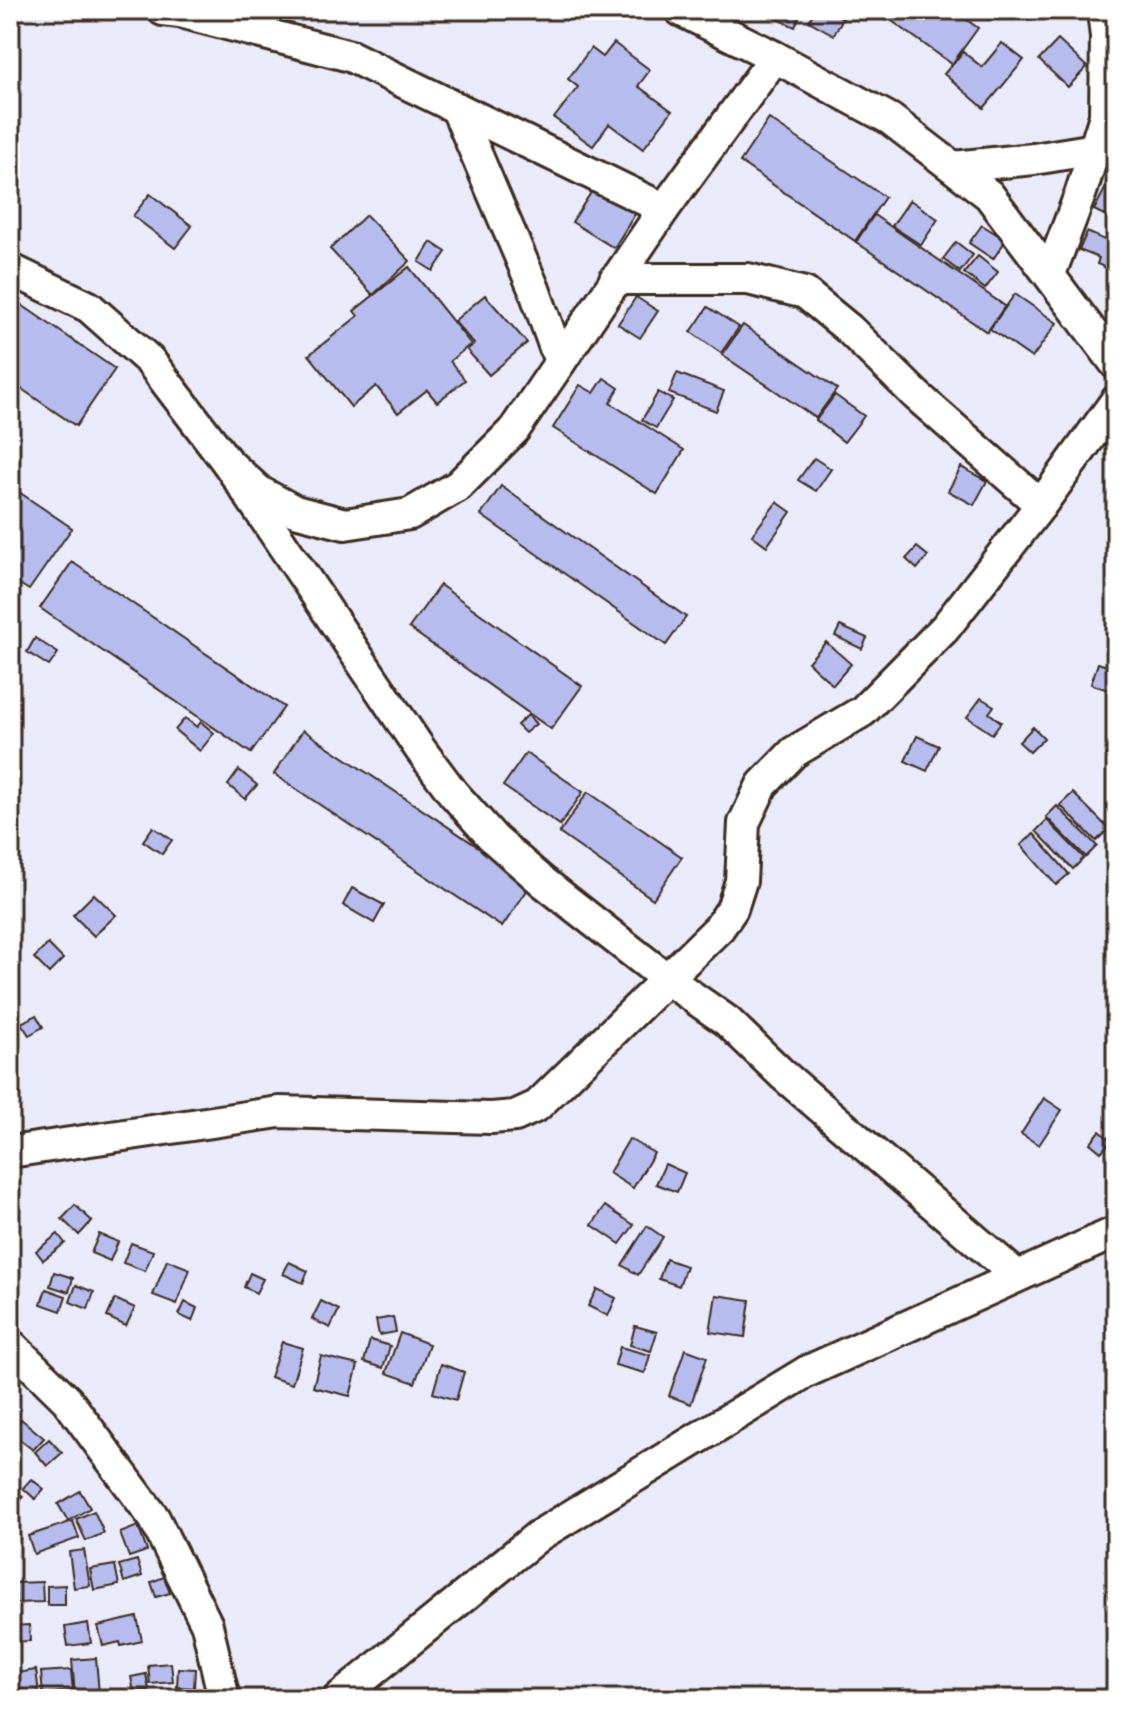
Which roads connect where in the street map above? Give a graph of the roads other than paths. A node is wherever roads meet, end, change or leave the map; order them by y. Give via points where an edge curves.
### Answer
1 (163, 10) edge
2 (680, 10) edge
3 (1103, 10) edge
4 (775, 57) junction
5 (457, 109) junction
6 (1111, 118) edge
7 (1095, 149) junction
8 (953, 167) junction
9 (664, 209) junction
10 (10, 269) edge
11 (1050, 274) junction
12 (615, 279) junction
13 (560, 362) junction
14 (1116, 364) edge
15 (1116, 401) edge
16 (227, 462) junction
17 (1041, 505) junction
18 (667, 979) junction
19 (10, 1152) edge
20 (1116, 1232) edge
21 (1017, 1276) junction
22 (10, 1344) edge
23 (224, 1699) edge
24 (338, 1699) edge

1 - 5 street via 350,56
2 - 4 street
3 - 6 street
4 - 8 street via 890,119
4 - 9 street
5 - 9 street
5 - 13 street
6 - 7 street
7 - 8 street
7 - 11 street
8 - 11 street via 989,195
9 - 12 street
10 - 16 street via 89,307 150,361
11 - 14 street
12 - 13 street
12 - 17 street via 748,279 805,293
13 - 16 street via 514,430 458,486 410,514 345,524 295,511 260,492
15 - 17 street
16 - 18 street via 453,793 542,881
17 - 18 street via 945,628 863,711 794,752 762,785 744,823 741,881 732,909
18 - 19 street via 537,1106 515,1116 279,1112
18 - 21 street via 727,1021
20 - 21 street
21 - 24 street via 806,1372 538,1536
22 - 23 street via 67,1400 154,1518 207,1625

